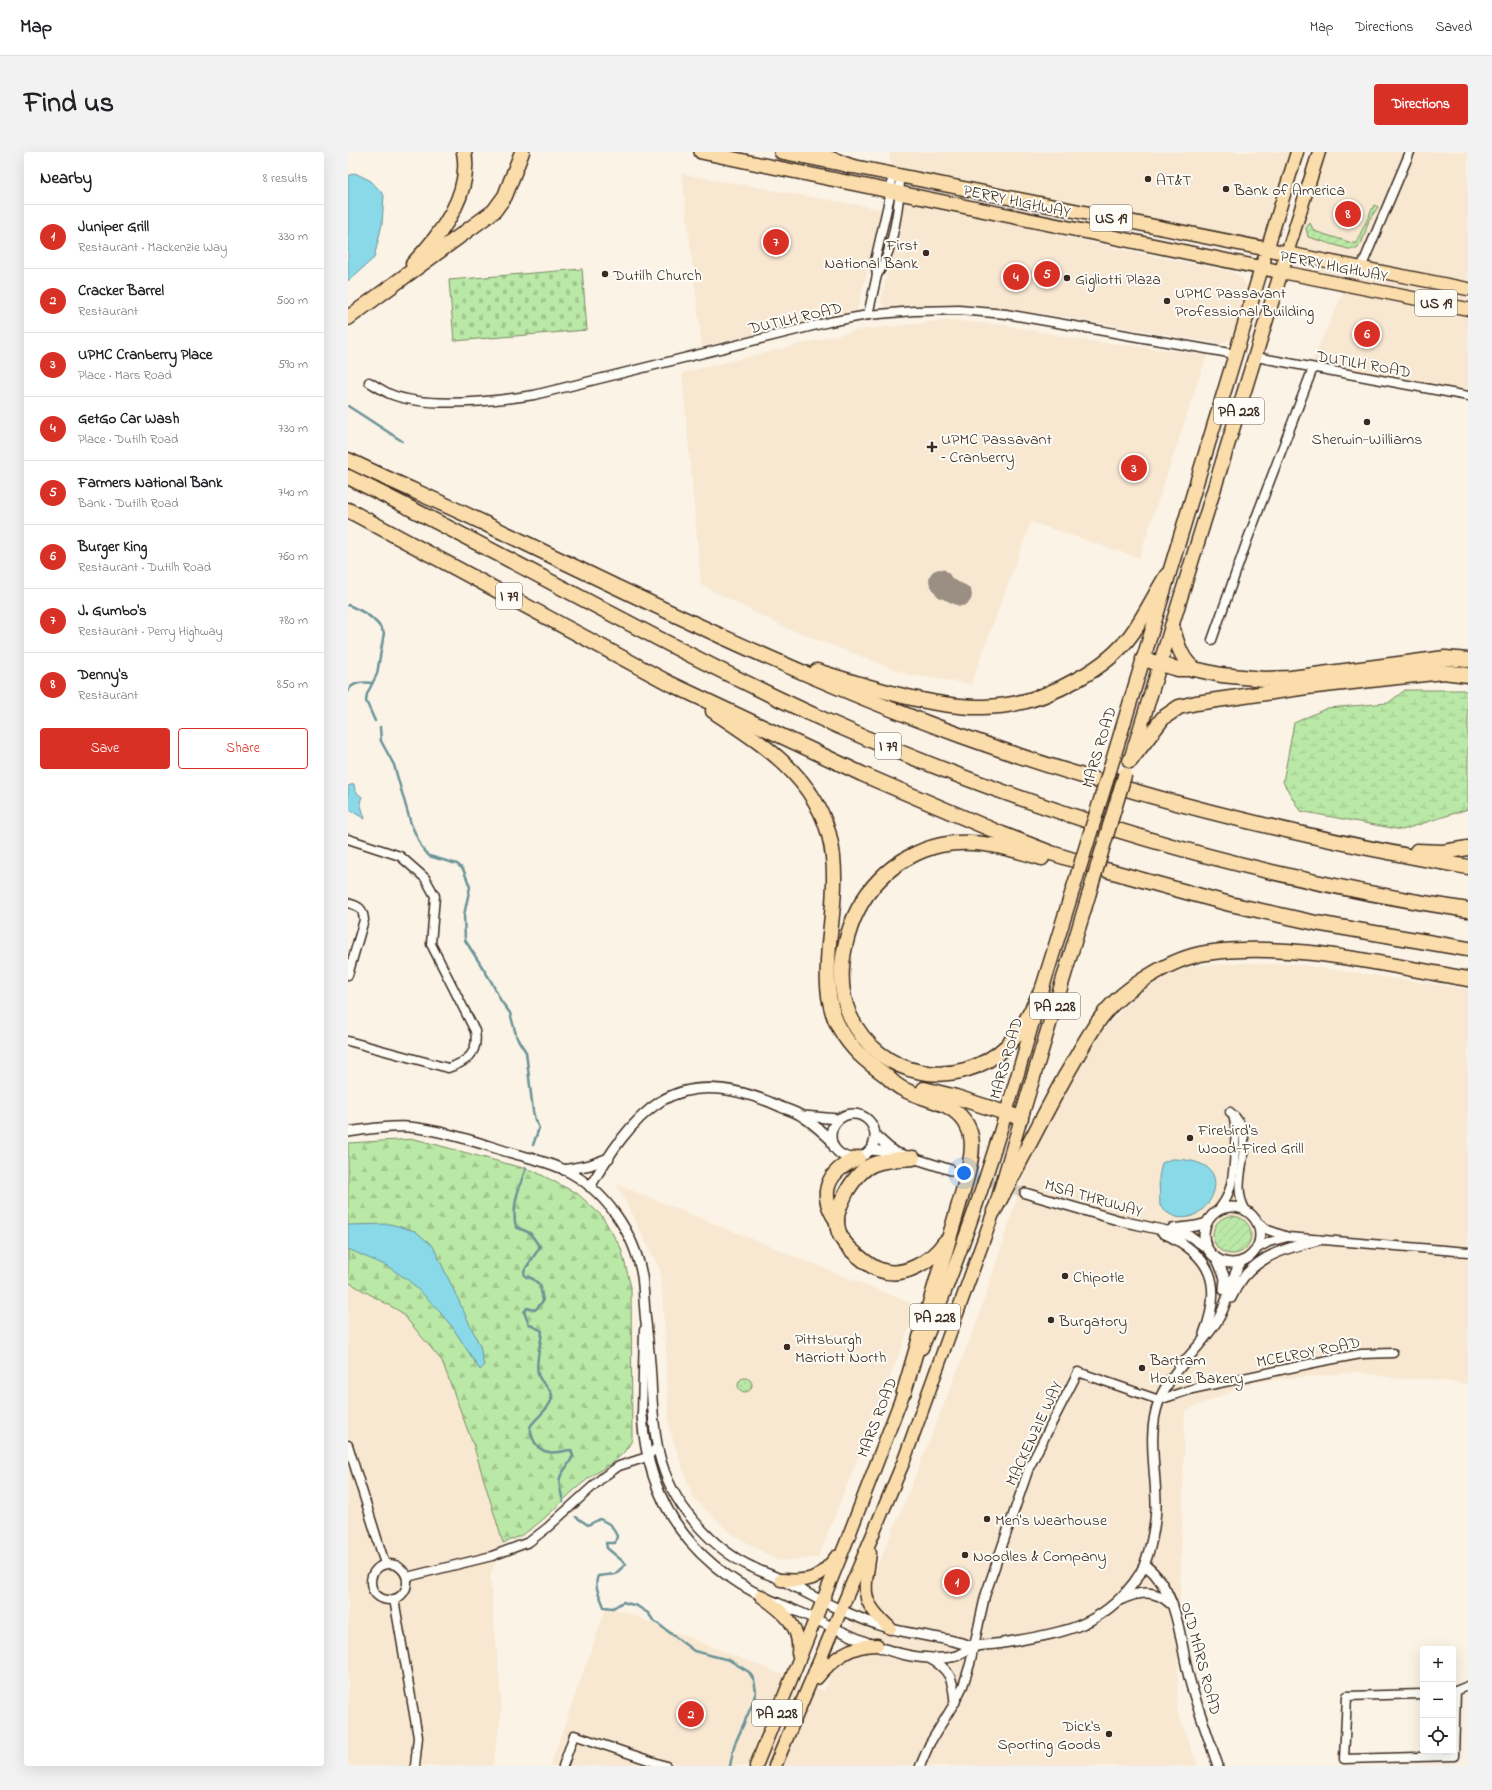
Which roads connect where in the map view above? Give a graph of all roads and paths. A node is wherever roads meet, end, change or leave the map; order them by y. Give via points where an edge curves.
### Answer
1 (464, 152) edge
2 (522, 152) edge
3 (701, 152) edge
4 (781, 152) edge
5 (813, 152) edge
6 (1298, 152) edge
7 (1319, 152) edge
8 (1410, 152) edge
9 (850, 166) junction
10 (896, 175) junction
11 (896, 192) junction
12 (1267, 250) junction
13 (1287, 253) junction
14 (1261, 268) junction
15 (1362, 268) junction
16 (1282, 272) junction
17 (1468, 289) edge
18 (381, 294) junction
19 (1468, 309) edge
20 (868, 315) junction
21 (348, 318) edge
22 (1235, 354) junction
23 (1256, 357) junction
24 (1313, 368) junction
25 (369, 382) dead end
26 (1468, 396) edge
27 (348, 449) edge
28 (348, 460) edge
29 (348, 477) edge
30 (448, 505) junction
31 (348, 510) edge
32 (1167, 575) junction
33 (1172, 626) junction
34 (1212, 640) dead end
35 (756, 651) junction
36 (1143, 659) junction
37 (1468, 660) edge
38 (1160, 665) junction
39 (1194, 669) junction
40 (1468, 675) edge
41 (669, 683) junction
42 (1128, 767) junction
43 (1319, 838) junction
44 (348, 839) edge
45 (1468, 848) edge
46 (1468, 868) edge
47 (1149, 883) junction
48 (348, 903) edge
49 (1468, 910) edge
50 (1468, 949) edge
51 (348, 975) edge
52 (1468, 979) edge
53 (1042, 989) junction
54 (348, 1041) edge
55 (884, 1074) junction
56 (1007, 1114) junction
57 (803, 1116) junction
58 (1021, 1118) junction
59 (838, 1119) junction
60 (348, 1132) edge
61 (876, 1136) junction
62 (831, 1140) junction
63 (870, 1150) junction
64 (894, 1152) junction
65 (609, 1158) junction
66 (858, 1158) junction
67 (913, 1158) junction
68 (564, 1170) junction
69 (951, 1170) tunnel mouth
70 (590, 1187) junction
71 (1025, 1193) tunnel mouth
72 (1218, 1210) junction
73 (1245, 1210) junction
74 (994, 1211) junction
75 (837, 1222) junction
76 (1207, 1223) junction
77 (1258, 1223) junction
78 (1155, 1230) junction
79 (948, 1237) junction
80 (1288, 1237) junction
81 (1318, 1240) junction
82 (1207, 1248) junction
83 (1256, 1249) junction
84 (1468, 1252) edge
85 (1217, 1259) junction
86 (1241, 1262) junction
87 (645, 1311) junction
88 (1208, 1334) junction
89 (1201, 1342) junction
90 (1392, 1353) dead end
91 (904, 1392) junction
92 (1160, 1400) junction
93 (642, 1415) joint
94 (348, 1445) edge
95 (657, 1447) junction
96 (647, 1457) junction
97 (661, 1461) junction
98 (871, 1539) junction
99 (846, 1543) junction
100 (385, 1564) junction
101 (1145, 1564) junction
102 (407, 1577) junction
103 (781, 1580) junction
104 (761, 1596) junction
105 (394, 1599) junction
106 (822, 1601) junction
107 (1117, 1602) junction
108 (1172, 1605) junction
109 (841, 1610) junction
110 (814, 1619) junction
111 (833, 1628) junction
112 (890, 1628) junction
113 (877, 1645) junction
114 (974, 1647) junction
115 (928, 1658) junction
116 (798, 1659) junction
117 (1468, 1686) edge
118 (809, 1688) junction
119 (1456, 1691) edge
120 (1420, 1694) edge
121 (955, 1702) junction
122 (1454, 1718) edge
123 (762, 1751) junction
124 (414, 1766) edge
125 (563, 1766) edge
126 (666, 1766) edge
127 (751, 1766) edge
128 (756, 1766) edge
129 (775, 1766) edge
130 (920, 1766) edge
131 (1218, 1766) edge

1 - 18 highway via 464,182 460,196 447,219 425,250
2 - 18 highway via 508,190 494,211
3 - 11 highway, PERRY HIGHWAY / US 19
4 - 9 highway, PERRY HIGHWAY / US 19
5 - 9 highway
6 - 12 main road
7 - 13 main road
8 - 15 street
9 - 10 highway, PERRY HIGHWAY / US 19
10 - 11 street
10 - 12 highway, PERRY HIGHWAY / US 19
11 - 14 highway, PERRY HIGHWAY / US 19
11 - 20 street via 885,264 877,275
12 - 13 highway, PERRY HIGHWAY / US 19
12 - 14 highway, MARS ROAD / PA 228
13 - 15 main road, PERRY HIGHWAY / US 19
13 - 16 highway, PA 228
14 - 16 highway, PERRY HIGHWAY / US 19
14 - 22 highway, MARS ROAD / PA 228
15 - 17 main road, PERRY HIGHWAY / US 19
16 - 19 main road, PERRY HIGHWAY / US 19
16 - 23 highway, MARS ROAD / PA 228
18 - 21 highway
20 - 22 street, DUTILH ROAD via 936,310 981,312 1038,319
20 - 25 street, DUTILH ROAD via 791,331 534,395 500,400 417,400 389,394
22 - 32 highway, MARS ROAD / PA 228
23 - 24 street, DUTILH ROAD
23 - 33 highway, MARS ROAD / PA 228
24 - 26 street, DUTILH ROAD
24 - 34 street
27 - 30 highway
28 - 30 highway
29 - 49 highway, I 79 via 717,668 829,721 921,760 1057,810 1160,842 1353,889
30 - 35 highway via 613,586
31 - 41 highway, I 79
32 - 35 highway via 1131,635 1110,657 1066,686 1028,701 984,707 925,700
32 - 36 highway, MARS ROAD / PA 228
33 - 38 highway, MARS ROAD / PA 228
33 - 39 highway via 1180,651
35 - 43 highway via 893,710 1040,763 1188,806
36 - 38 highway
36 - 53 highway, MARS ROAD / PA 228, bridge
37 - 39 highway via 1445,658 1292,678 1264,679 1221,675
38 - 39 highway
38 - 42 highway, MARS ROAD / PA 228
40 - 42 highway via 1443,672 1196,702 1179,707 1163,718
41 - 47 highway, I 79 via 941,810 1051,853
41 - 55 highway via 777,755 793,770 808,790 828,833 833,856 834,884 828,966 830,1003 839,1028 850,1044
42 - 58 highway, MARS ROAD / PA 228, bridge
43 - 45 highway via 1408,850 1443,852
43 - 46 highway
44 - 54 street via 400,856 425,878 435,896 431,944 475,1031 477,1041 472,1054 462,1064 448,1068
47 - 50 highway, I 79 via 1316,923
47 - 53 highway via 1077,869 988,844 964,842 940,845 926,849 898,864 878,880 862,902 845,947 842,973 844,995 856,1026 869,1044 886,1058 925,1074 963,1070 984,1062 1008,1046 1022,1028
48 - 51 street via 359,906 364,920
52 - 74 highway via 1298,951 1241,950 1205,953 1180,961 1147,977 1104,1014 1088,1037
53 - 56 main road, MARS ROAD / PA 228
55 - 56 highway via 915,1087
55 - 79 highway via 902,1089 945,1106 958,1114 971,1134 972,1157
56 - 58 highway
56 - 91 main road, MARS ROAD / PA 228 via 933,1322
57 - 59 street
57 - 62 street
57 - 65 street via 747,1092 718,1088 686,1091 662,1100 638,1120
58 - 74 main road, MARS ROAD / PA 228
59 - 61 street via 852,1113 866,1117 875,1129
59 - 62 street
60 - 68 street via 393,1127 417,1128 539,1160
61 - 63 street
61 - 64 street
62 - 66 street via 841,1154
63 - 64 street
63 - 66 street
64 - 67 street
65 - 68 street
65 - 70 street
66 - 75 highway via 837,1170 829,1184 826,1199 829,1210
67 - 69 street
67 - 75 highway via 872,1165 857,1177 843,1200
68 - 70 street
70 - 87 street via 620,1221 634,1247 642,1275
71 - 78 street, MSA THRUWAY
72 - 73 street via 1232,1206
72 - 73 street via 1231,1186 1236,1132 1234,1118 1230,1112 1243,1127 1244,1149 1239,1189
72 - 76 street
73 - 77 street
74 - 98 main road, MARS ROAD / PA 228 via 903,1463
75 - 79 highway via 846,1246 867,1264 881,1271 899,1272 924,1262 938,1252
76 - 78 street, MSA THRUWAY
76 - 82 street via 1204,1238
77 - 80 street via 1268,1230
77 - 83 street via 1260,1236
78 - 82 street, MSA THRUWAY via 1190,1236
78 - 89 street via 1195,1251 1214,1285 1209,1322
79 - 91 highway
80 - 81 street
80 - 83 street
81 - 84 street
81 - 88 street via 1279,1251 1258,1262 1236,1287 1221,1321
82 - 85 street
83 - 86 street
85 - 86 street via 1228,1263
85 - 88 street via 1225,1278 1224,1291 1220,1310
86 - 88 street via 1232,1278 1222,1312
87 - 93 street via 641,1378
87 - 95 street via 652,1414
88 - 89 street
89 - 92 street
90 - 92 street, MCELROY ROAD via 1362,1354 1318,1362 1192,1389
91 - 99 main road, MARS ROAD / PA 228
92 - 101 street via 1154,1432 1156,1508
92 - 114 street, MACKENZIE WAY via 1078,1372 1025,1478 985,1596
93 - 96 street
94 - 100 street
95 - 96 street
95 - 97 street
96 - 97 street
96 - 102 street via 619,1466 602,1477 547,1528 528,1542 492,1556
96 - 104 street via 653,1479 666,1508 702,1556 727,1576
97 - 103 street via 684,1508 707,1536 748,1566
98 - 109 main road, MARS ROAD / PA 228
98 - 112 main road via 865,1592 871,1610
99 - 103 main road via 826,1570 815,1578 799,1581
99 - 106 main road, MARS ROAD / PA 228
100 - 102 street via 400,1567
100 - 105 street via 376,1568 372,1574 371,1586 383,1599
101 - 107 street
101 - 108 street, OLD MARS ROAD via 1155,1573
102 - 105 street via 405,1590
103 - 106 street
104 - 110 street
104 - 116 main road via 780,1609 792,1624 798,1637
105 - 124 street via 418,1737
106 - 109 street
106 - 110 main road, MARS ROAD / PA 228
107 - 108 street via 1133,1594 1148,1592 1162,1597
107 - 114 street via 1104,1614 1086,1624
108 - 131 street, OLD MARS ROAD via 1191,1684
109 - 111 main road, MARS ROAD / PA 228
109 - 112 street
110 - 111 street
110 - 116 main road, MARS ROAD / PA 228
111 - 113 street
111 - 118 main road, MARS ROAD / PA 228
112 - 114 street via 954,1639
113 - 115 street
113 - 118 main road via 857,1646 838,1657 828,1664
114 - 115 street via 957,1656
114 - 121 street, MACKENZIE WAY via 963,1686
115 - 121 street via 948,1672 953,1682
116 - 123 main road, MARS ROAD / PA 228
117 - 119 street
118 - 129 main road, MARS ROAD / PA 228
120 - 122 street via 1347,1696 1344,1759 1454,1756
121 - 130 street, MACKENZIE WAY via 933,1737
123 - 127 street
123 - 128 main road, MARS ROAD / PA 228
125 - 126 street via 574,1735

